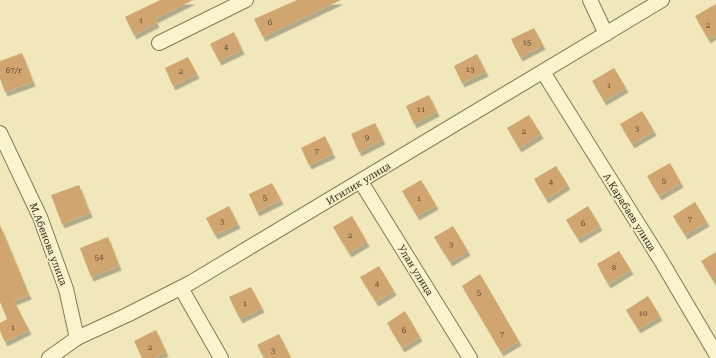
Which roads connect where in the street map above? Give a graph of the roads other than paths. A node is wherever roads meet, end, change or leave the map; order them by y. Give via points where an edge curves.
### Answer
1 (246, 0) edge
2 (590, 0) edge
3 (662, 0) edge
4 (606, 34) junction
5 (159, 43) dead end
6 (543, 72) junction
7 (0, 133) edge
8 (361, 182) junction
9 (181, 288) junction
10 (77, 338) junction
11 (716, 354) edge
12 (49, 358) edge
13 (221, 358) edge
14 (470, 358) edge

1 - 5 street
2 - 4 street
3 - 4 street, Игилик улица
4 - 6 street, Игилик улица
6 - 8 street, Игилик улица
6 - 11 street, А.Карабаев улица via 656,252
7 - 10 street, М.Абенова улица via 40,218 66,289
8 - 9 street, Игилик улица
8 - 14 street, Улан улица
9 - 10 street, Игилик улица
9 - 13 street
10 - 12 street, Игилик улица

